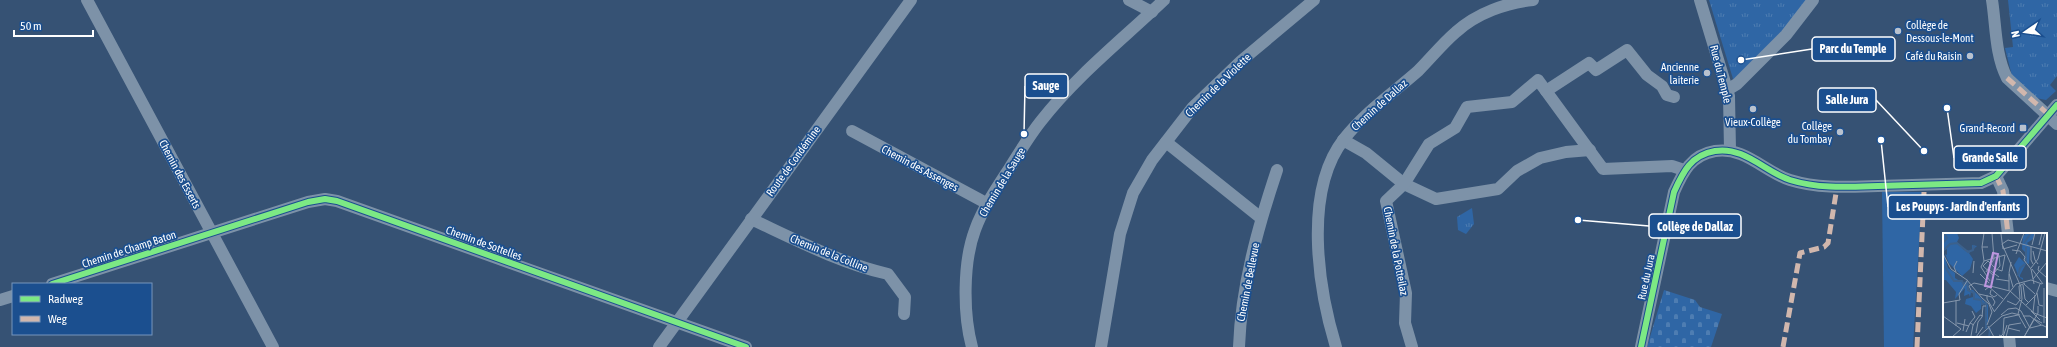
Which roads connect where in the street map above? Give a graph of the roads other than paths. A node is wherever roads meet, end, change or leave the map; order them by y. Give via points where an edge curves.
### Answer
1 (88, 0) edge
2 (911, 0) edge
3 (1129, 0) edge
4 (1164, 0) edge
5 (1314, 0) edge
6 (1533, 0) edge
7 (1700, 0) edge
8 (1813, 0) edge
9 (1992, 0) edge
10 (1152, 12) junction
11 (1727, 90) junction
12 (1546, 91) junction
13 (1674, 97) dead end
14 (2057, 105) edge
15 (2049, 115) junction
16 (2057, 124) edge
17 (852, 131) dead end
18 (1343, 140) junction
19 (1166, 142) junction
20 (1590, 150) junction
21 (1730, 150) junction
22 (1277, 170) dead end
23 (1684, 170) junction
24 (1996, 176) junction
25 (1404, 184) junction
26 (988, 204) junction
27 (1261, 218) junction
28 (751, 219) junction
29 (212, 233) junction
30 (2008, 233) edge
31 (55, 283) edge
32 (2047, 288) edge
33 (2057, 291) edge
34 (12, 296) edge
35 (0, 300) edge
36 (904, 314) dead end
37 (676, 322) junction
38 (2009, 337) edge
39 (274, 347) edge
40 (659, 347) edge
41 (746, 347) edge
42 (972, 347) edge
43 (1101, 347) edge
44 (1239, 347) edge
45 (1336, 347) edge
46 (1412, 347) edge
47 (1641, 347) edge
48 (2010, 347) edge

1 - 29 street, Chemin des Esserts
2 - 28 street, Route de Condémine
3 - 10 street
4 - 10 street, Chemin de la Sauge
5 - 19 street, Chemin de la Violette via 1241,61 1198,102
6 - 18 street, Chemin de Dallaz via 1488,12 1456,31
7 - 11 street, Rue du Temple
8 - 11 street via 1786,36 1737,84
9 - 15 street via 1999,54 2007,78
10 - 26 street, Chemin de la Sauge via 1073,86 1042,120
11 - 21 street, Rue du Temple
12 - 13 street via 1589,63 1596,70 1627,50 1647,75 1662,86 1667,95
12 - 20 street, Chemin de la Potteilaz
12 - 25 street, Chemin de la Potteilaz via 1538,80 1512,102 1467,107 1455,128 1429,144
14 - 15 street
15 - 16 street
15 - 24 street
17 - 26 street, Chemin des Assenges
18 - 25 street via 1366,153
18 - 45 street, Chemin de Dallaz via 1326,177 1319,218 1321,278
19 - 27 street
19 - 43 street, Chemin de la Violette via 1152,160 1131,199 1120,234
20 - 23 street, Chemin de la Potteilaz via 1603,169 1672,166
20 - 25 street via 1540,158 1517,171 1498,189 1436,199
21 - 23 street, Rue du Jura via 1715,151 1698,158
21 - 24 street via 1788,179 1829,187 1981,183
22 - 27 street, Chemin de Bellevue
23 - 47 street, Rue du Jura via 1674,192
24 - 30 street via 2003,191
25 - 46 street, Chemin de la Potteilaz via 1386,201 1406,293 1405,323
26 - 42 street, Chemin de la Sauge via 974,232 968,268 965,304
27 - 44 street, Chemin de Bellevue via 1241,320
28 - 36 street, Chemin de la Colline via 833,256 863,268 888,274 905,297
28 - 37 street, Route de Condémine
29 - 31 street, Chemin de Champ Baton
29 - 37 street, Chemin de Sottelles via 308,202 325,199 337,201
29 - 39 street, Chemin des Esserts
32 - 33 street
34 - 35 street
37 - 40 street, Route de Condémine
37 - 41 street, Chemin de Sottelles
38 - 48 street

